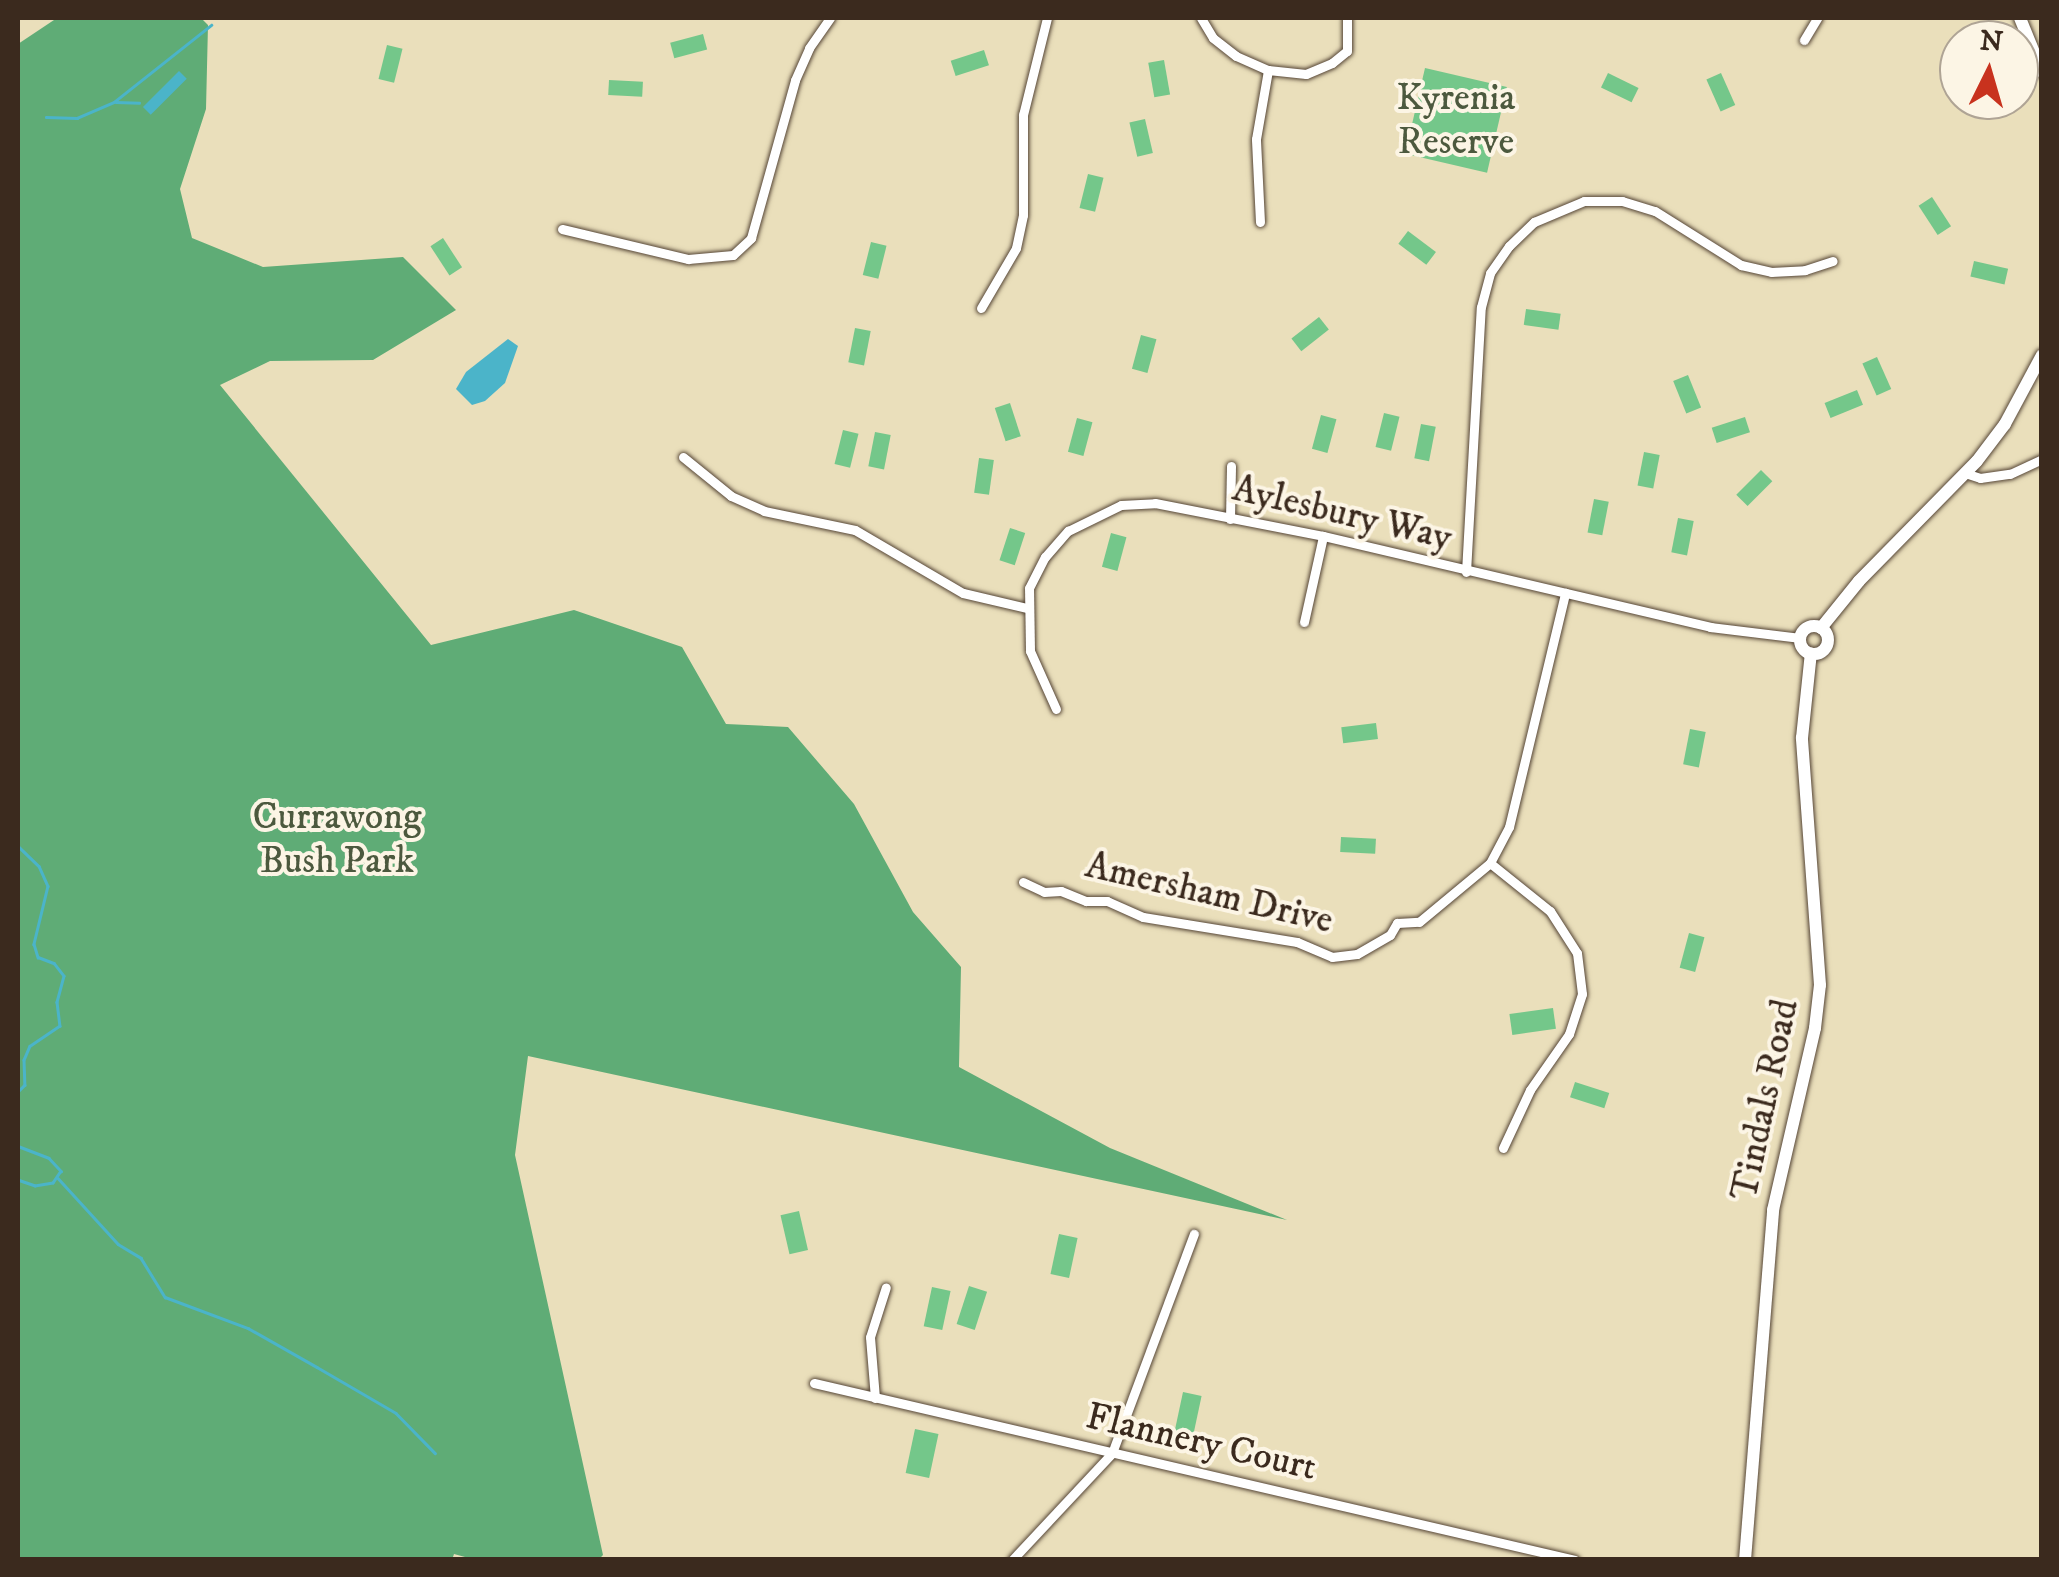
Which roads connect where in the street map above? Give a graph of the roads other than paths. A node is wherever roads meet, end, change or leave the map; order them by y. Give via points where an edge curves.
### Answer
1 (830, 18) edge
2 (1048, 18) edge
3 (1200, 18) edge
4 (1348, 18) edge
5 (1816, 18) edge
6 (2020, 18) edge
7 (1804, 40) dead end
8 (1268, 70) junction
9 (2042, 72) edge
10 (1260, 222) dead end
11 (562, 229) dead end
12 (1834, 261) dead end
13 (982, 308) dead end
14 (2042, 355) edge
15 (683, 457) dead end
16 (2042, 459) edge
17 (1231, 466) dead end
18 (1965, 473) junction
19 (1230, 519) junction
20 (1322, 536) junction
21 (1466, 572) junction
22 (1565, 593) junction
23 (1027, 608) junction
24 (1304, 622) dead end
25 (1821, 628) junction
26 (1800, 638) junction
27 (1811, 654) junction
28 (1056, 709) dead end
29 (1490, 863) junction
30 (1023, 882) dead end
31 (1503, 1148) dead end
32 (1194, 1234) dead end
33 (886, 1287) dead end
34 (814, 1383) dead end
35 (875, 1398) junction
36 (1112, 1453) junction
37 (1012, 1560) edge
38 (1576, 1560) edge
39 (1745, 1560) edge

1 - 11 street via 795,80 751,238 733,255 688,259
2 - 13 street via 1023,115 1023,215 1016,248
3 - 8 street via 1212,38
4 - 8 street via 1347,51 1332,63 1306,74
5 - 7 street
6 - 9 main road
8 - 10 street via 1256,139
12 - 21 street via 1771,272 1741,265 1655,211 1622,201 1584,202 1534,222 1490,274 1481,308
14 - 18 main road via 2006,424
15 - 23 street via 764,512 854,530 963,593
16 - 18 street via 2010,474
17 - 19 street
18 - 25 main road
19 - 20 street, Aylesbury Way
19 - 23 street, Aylesbury Way via 1155,502 1098,513 1068,531 1045,557
20 - 21 street, Aylesbury Way
20 - 24 street
21 - 22 street, Aylesbury Way
22 - 26 street, Aylesbury Way via 1710,627
22 - 29 street, Amersham Drive via 1510,827
23 - 28 street, Aylesbury Way via 1030,652
25 - 26 main road via 1808,627
25 - 27 main road via 1826,647
26 - 27 main road
27 - 39 main road, Tindals Road via 1802,738 1820,984 1773,1210
29 - 30 street, Amersham Drive via 1419,922 1397,923 1390,935 1356,954 1332,957 1297,942 1143,918 1106,901 1044,892
29 - 31 street via 1550,911 1576,954 1582,994 1569,1034 1530,1090
32 - 36 street
33 - 35 street via 870,1337
34 - 35 street, Flannery Court
35 - 36 street, Flannery Court
36 - 37 street
36 - 38 street, Flannery Court

